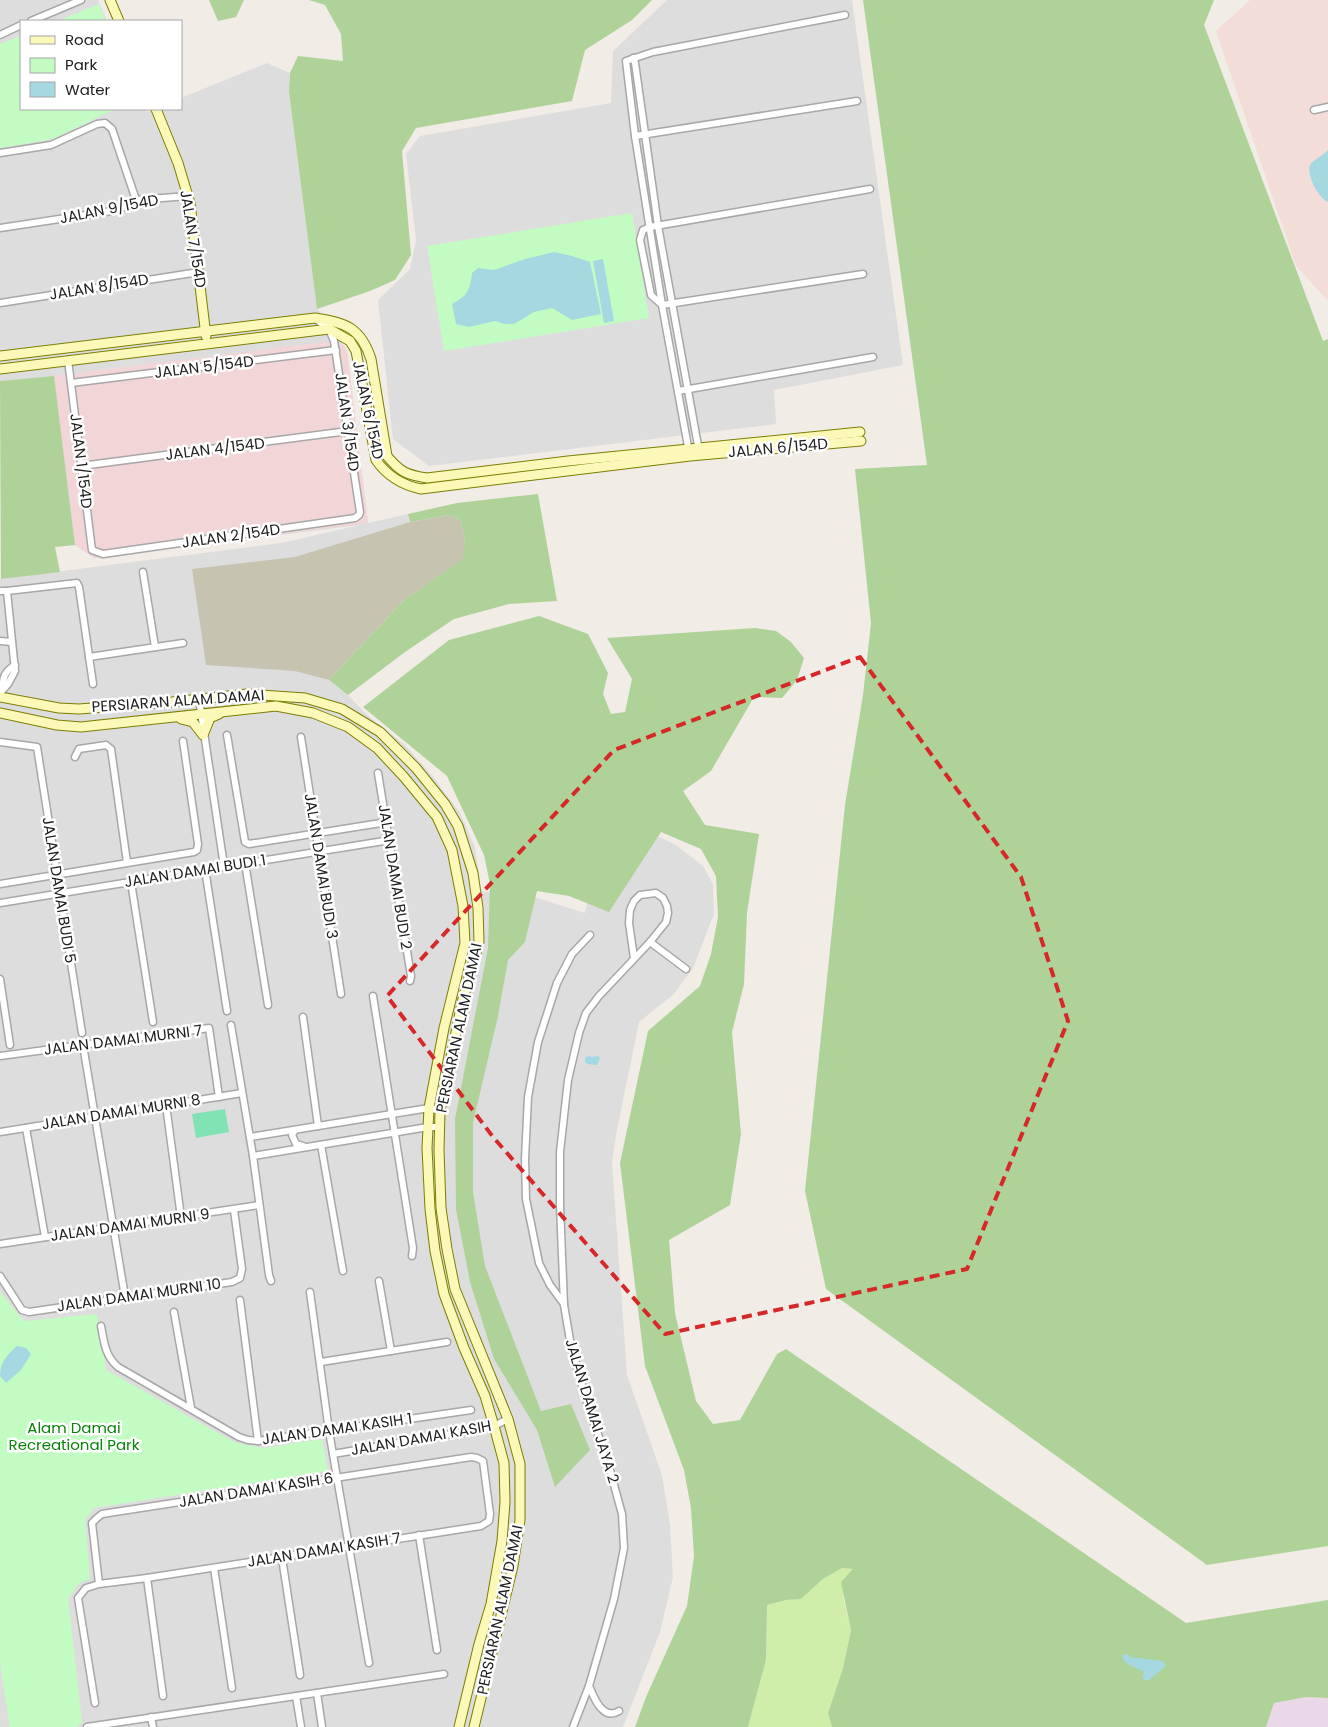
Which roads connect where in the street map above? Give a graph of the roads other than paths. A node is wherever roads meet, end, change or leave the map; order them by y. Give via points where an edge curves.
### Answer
1 (81, 0) edge
2 (110, 0) edge
3 (845, 15) dead end
4 (33, 20) edge
5 (119, 20) edge
6 (20, 26) edge
7 (0, 34) edge
8 (632, 58) junction
9 (857, 101) dead end
10 (1328, 107) edge
11 (156, 110) edge
12 (1314, 110) dead end
13 (645, 134) junction
14 (635, 136) junction
15 (0, 153) edge
16 (870, 189) dead end
17 (188, 196) junction
18 (136, 200) junction
19 (658, 226) junction
20 (650, 227) junction
21 (0, 228) edge
22 (199, 272) junction
23 (863, 274) dead end
24 (0, 303) edge
25 (672, 303) junction
26 (662, 305) junction
27 (315, 318) junction
28 (204, 319) junction
29 (226, 329) junction
30 (329, 329) junction
31 (206, 331) junction
32 (191, 333) junction
33 (207, 344) junction
34 (67, 348) junction
35 (336, 350) junction
36 (0, 356) edge
37 (873, 357) dead end
38 (68, 360) junction
39 (0, 368) edge
40 (71, 383) junction
41 (688, 389) junction
42 (678, 391) junction
43 (348, 432) junction
44 (860, 436) dead end
45 (699, 451) junction
46 (689, 452) junction
47 (81, 466) junction
48 (359, 516) joint
49 (103, 554) joint
50 (143, 572) dead end
51 (3, 591) edge
52 (0, 641) edge
53 (12, 642) junction
54 (183, 643) dead end
55 (155, 647) junction
56 (88, 657) junction
57 (93, 684) dead end
58 (1, 693) edge
59 (199, 699) junction
60 (225, 712) junction
61 (0, 713) edge
62 (200, 714) junction
63 (176, 717) junction
64 (203, 735) junction
65 (227, 735) dead end
66 (301, 737) dead end
67 (183, 741) dead end
68 (0, 742) edge
69 (75, 757) dead end
70 (378, 773) dead end
71 (387, 822) junction
72 (316, 833) junction
73 (390, 840) junction
74 (318, 851) junction
75 (127, 862) junction
76 (245, 862) junction
77 (224, 866) junction
78 (204, 869) junction
79 (473, 873) junction
80 (56, 875) junction
81 (458, 877) junction
82 (131, 882) junction
83 (0, 884) edge
84 (59, 893) junction
85 (0, 902) edge
86 (590, 935) dead end
87 (650, 942) junction
88 (634, 958) junction
89 (686, 969) dead end
90 (0, 979) edge
91 (410, 981) dead end
92 (341, 994) dead end
93 (372, 996) dead end
94 (268, 1005) dead end
95 (228, 1011) dead end
96 (303, 1017) dead end
97 (153, 1022) dead end
98 (231, 1025) dead end
99 (82, 1033) dead end
100 (10, 1045) dead end
101 (83, 1045) junction
102 (0, 1056) edge
103 (242, 1093) junction
104 (219, 1097) junction
105 (166, 1105) junction
106 (430, 1108) junction
107 (440, 1111) junction
108 (391, 1114) junction
109 (94, 1117) junction
110 (318, 1126) junction
111 (428, 1127) junction
112 (440, 1127) junction
113 (26, 1128) junction
114 (295, 1130) junction
115 (0, 1132) edge
116 (394, 1133) junction
117 (250, 1137) junction
118 (321, 1145) junction
119 (307, 1147) junction
120 (253, 1156) junction
121 (259, 1205) junction
122 (234, 1210) junction
123 (181, 1217) junction
124 (112, 1228) junction
125 (45, 1237) junction
126 (0, 1244) edge
127 (412, 1256) dead end
128 (343, 1271) dead end
129 (0, 1276) edge
130 (271, 1281) dead end
131 (379, 1281) dead end
132 (310, 1292) dead end
133 (125, 1297) junction
134 (240, 1300) dead end
135 (564, 1305) junction
136 (174, 1312) dead end
137 (102, 1326) dead end
138 (447, 1342) dead end
139 (391, 1351) junction
140 (321, 1362) junction
141 (191, 1408) junction
142 (471, 1410) dead end
143 (508, 1419) junction
144 (494, 1426) junction
145 (329, 1431) junction
146 (258, 1441) junction
147 (333, 1454) junction
148 (483, 1462) joint
149 (337, 1478) junction
150 (419, 1535) junction
151 (350, 1546) junction
152 (282, 1558) junction
153 (214, 1568) junction
154 (147, 1578) junction
155 (99, 1584) junction
156 (437, 1650) dead end
157 (369, 1663) dead end
158 (444, 1674) dead end
159 (300, 1675) dead end
160 (589, 1686) junction
161 (232, 1688) dead end
162 (317, 1693) junction
163 (164, 1696) dead end
164 (296, 1696) junction
165 (95, 1703) dead end
166 (619, 1711) dead end
167 (152, 1717) junction
168 (88, 1727) edge
169 (153, 1727) edge
170 (301, 1727) edge
171 (322, 1727) edge
172 (459, 1727) edge
173 (474, 1727) edge
174 (573, 1727) edge

1 - 4 street
2 - 5 street
3 - 8 street
6 - 7 street
8 - 13 street
8 - 14 street via 626,61 626,66
9 - 13 street
10 - 12 street
11 - 17 street, JALAN 7/154D
13 - 14 street
13 - 19 street
14 - 20 street
15 - 18 street via 51,144 105,123 112,129
16 - 19 street
17 - 18 street, JALAN 9/154D
17 - 22 street, JALAN 7/154D
18 - 21 street, JALAN 9/154D via 112,212
19 - 20 street
19 - 25 street
20 - 26 street
20 - 26 street via 643,230 640,240 651,296
22 - 24 street, JALAN 8/154D
22 - 28 street, JALAN 7/154D
23 - 25 street
25 - 26 street
25 - 41 street
26 - 42 street
27 - 29 street, JALAN 6/154D
27 - 30 street
27 - 46 street, JALAN 6/154D via 347,326 366,344 387,456 397,468 410,475 427,478
28 - 29 street via 215,329
28 - 31 street, JALAN 7/154D
28 - 32 street via 198,330
29 - 31 street, JALAN 6/154D
30 - 33 street
30 - 35 street, JALAN 3/154D
30 - 46 street, JALAN 6/154D via 350,341 356,350 376,460 385,473 409,486 433,488
31 - 32 street, JALAN 6/154D
31 - 33 street, JALAN 7/154D
32 - 34 street, JALAN 6/154D
33 - 38 street
34 - 36 street, JALAN 6/154D
34 - 38 street
35 - 40 street, JALAN 5/154D
35 - 43 street, JALAN 3/154D
37 - 41 street
38 - 39 street
38 - 40 street, JALAN 1/154D
40 - 47 street, JALAN 1/154D
41 - 42 street
41 - 45 street
42 - 46 street
43 - 47 street, JALAN 4/154D
43 - 48 street, JALAN 3/154D
44 - 45 street, JALAN 6/154D
45 - 46 street, JALAN 6/154D
47 - 49 street, JALAN 1/154D via 92,550
48 - 49 street, JALAN 2/154D
50 - 55 street
51 - 53 street
51 - 56 street via 76,583
52 - 53 street
53 - 58 street via 15,671
54 - 55 street
55 - 56 street
56 - 57 street
58 - 59 street, PERSIARAN ALAM DAMAI via 45,706 78,709
59 - 62 street
59 - 79 street, PERSIARAN ALAM DAMAI via 247,694 305,698 359,718 380,732 416,768 445,804 458,826
60 - 62 street, PERSIARAN ALAM DAMAI
60 - 64 street via 210,718
60 - 81 street, PERSIARAN ALAM DAMAI via 276,706 313,713 348,727 377,748 437,817 452,850
61 - 63 street, PERSIARAN ALAM DAMAI via 81,728
62 - 63 street, PERSIARAN ALAM DAMAI
62 - 64 street
63 - 64 street via 193,722
64 - 77 street
65 - 72 street via 245,842
66 - 72 street, JALAN DAMAI BUDI 3
67 - 75 street via 197,850
68 - 80 street, JALAN DAMAI BUDI 5 via 37,748
69 - 75 street via 79,749 106,745 111,749
70 - 71 street, JALAN DAMAI BUDI 2
71 - 72 street
71 - 73 street, JALAN DAMAI BUDI 2
72 - 74 street, JALAN DAMAI BUDI 3
73 - 74 street, JALAN DAMAI BUDI 1
73 - 91 street, JALAN DAMAI BUDI 2
74 - 76 street, JALAN DAMAI BUDI 1
74 - 92 street, JALAN DAMAI BUDI 3
75 - 80 street
76 - 77 street, JALAN DAMAI BUDI 1
76 - 94 street
77 - 78 street, JALAN DAMAI BUDI 1
78 - 82 street, JALAN DAMAI BUDI 1
78 - 95 street
79 - 81 street
79 - 107 street, PERSIARAN ALAM DAMAI via 479,942 462,1003
80 - 83 street
80 - 84 street, JALAN DAMAI BUDI 5
81 - 106 street, PERSIARAN ALAM DAMAI via 465,943 444,1028
82 - 84 street, JALAN DAMAI BUDI 1
82 - 97 street
84 - 85 street, JALAN DAMAI BUDI 1
84 - 99 street, JALAN DAMAI BUDI 5
86 - 135 street via 572,954 556,983 538,1042 528,1097 526,1199 539,1263
87 - 88 street, JALAN DAMAI JAYA 2
87 - 88 street, JALAN DAMAI JAYA 2 via 666,922 668,913 663,898 656,893 640,895 630,910
87 - 89 street
88 - 135 street, JALAN DAMAI JAYA 2 via 586,1013 578,1033 568,1080 560,1152
90 - 100 street
93 - 108 street
96 - 110 street
98 - 103 street
101 - 102 street, JALAN DAMAI MURNI 7
101 - 104 street, JALAN DAMAI MURNI 7 via 209,1028
101 - 109 street
103 - 104 street, JALAN DAMAI MURNI 8
103 - 117 street
104 - 105 street, JALAN DAMAI MURNI 8
105 - 109 street, JALAN DAMAI MURNI 8
105 - 123 street
106 - 107 street
106 - 108 street
106 - 111 street, PERSIARAN ALAM DAMAI
107 - 112 street, PERSIARAN ALAM DAMAI
108 - 110 street
108 - 116 street
109 - 113 street, JALAN DAMAI MURNI 8
109 - 124 street
110 - 114 street
111 - 112 street
111 - 116 street
111 - 144 street, PERSIARAN ALAM DAMAI via 430,1209 444,1294
112 - 143 street, PERSIARAN ALAM DAMAI via 441,1208 455,1289
113 - 115 street, JALAN DAMAI MURNI 8
113 - 125 street
114 - 117 street
114 - 119 street via 292,1136 296,1144
116 - 118 street
116 - 127 street
117 - 120 street
118 - 119 street
118 - 128 street
119 - 120 street
120 - 121 street
121 - 122 street, JALAN DAMAI MURNI 9
121 - 130 street
122 - 123 street, JALAN DAMAI MURNI 9
122 - 133 street, JALAN DAMAI MURNI 10 via 242,1269 240,1278 232,1282
123 - 124 street, JALAN DAMAI MURNI 9
124 - 125 street, JALAN DAMAI MURNI 9
124 - 133 street
125 - 126 street, JALAN DAMAI MURNI 9
129 - 133 street, JALAN DAMAI MURNI 10 via 22,1310 29,1312
131 - 139 street
132 - 140 street
134 - 146 street
135 - 160 street, JALAN DAMAI JAYA 2 via 571,1346 622,1514 624,1548 614,1599
136 - 141 street
137 - 141 street, JALAN DAMAI KASIH 1 via 104,1345 111,1361
138 - 139 street
139 - 140 street
140 - 145 street
141 - 146 street, JALAN DAMAI KASIH 1 via 239,1437
142 - 145 street, JALAN DAMAI KASIH 1
143 - 144 street, JALAN DAMAI KASIH
143 - 173 street, PERSIARAN ALAM DAMAI via 520,1464 520,1520 513,1566
144 - 147 street, JALAN DAMAI KASIH
144 - 172 street, PERSIARAN ALAM DAMAI via 504,1463 502,1541
145 - 146 street, JALAN DAMAI KASIH 1
145 - 147 street
147 - 149 street
148 - 149 street, JALAN DAMAI KASIH 6 via 471,1457
148 - 150 street, JALAN DAMAI KASIH 7 via 489,1521 481,1526
149 - 151 street
149 - 155 street, JALAN DAMAI KASIH 6 via 102,1514 92,1524
150 - 151 street, JALAN DAMAI KASIH 7
150 - 156 street
151 - 152 street, JALAN DAMAI KASIH 7
151 - 157 street
152 - 153 street, JALAN DAMAI KASIH 7
152 - 159 street
153 - 154 street, JALAN DAMAI KASIH 7
153 - 161 street
154 - 155 street, JALAN DAMAI KASIH 7
154 - 163 street
155 - 165 street via 86,1588 78,1598
158 - 162 street
160 - 166 street via 606,1713
160 - 174 street, JALAN DAMAI JAYA 2
162 - 164 street
162 - 171 street
164 - 167 street
164 - 170 street
167 - 168 street
167 - 169 street

